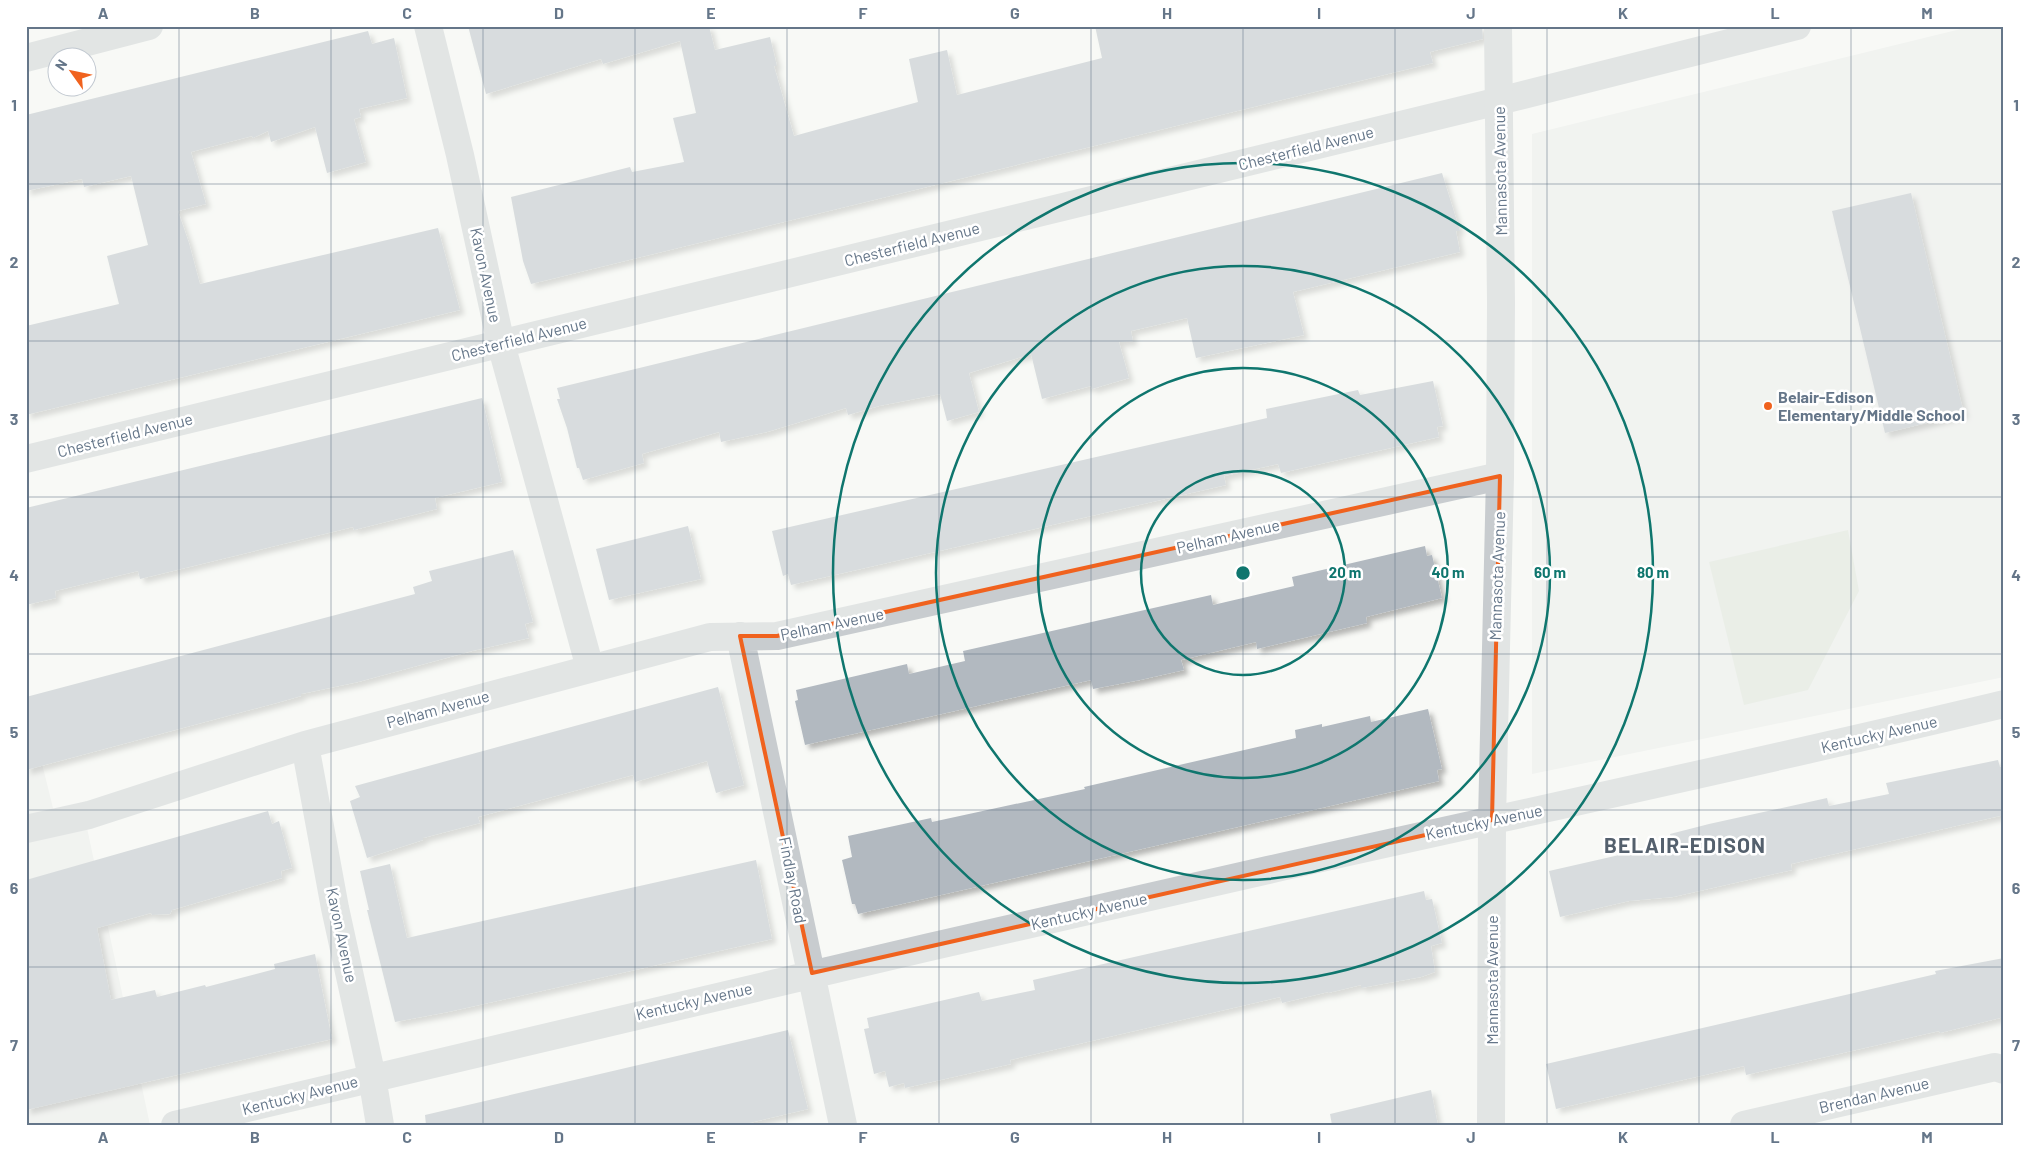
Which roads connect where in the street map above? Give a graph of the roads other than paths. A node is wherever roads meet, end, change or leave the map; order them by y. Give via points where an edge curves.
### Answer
1 (149, 26) edge
2 (428, 26) edge
3 (1498, 26) edge
4 (1797, 26) edge
5 (26, 58) edge
6 (1499, 102) junction
7 (501, 344) junction
8 (26, 459) edge
9 (1500, 476) junction
10 (740, 636) junction
11 (590, 668) junction
12 (2004, 704) edge
13 (305, 745) junction
14 (1492, 820) junction
15 (26, 829) edge
16 (812, 973) junction
17 (2004, 1070) edge
18 (372, 1077) junction
19 (175, 1125) edge
20 (380, 1125) edge
21 (843, 1125) edge
22 (1491, 1125) edge
23 (1744, 1125) edge

1 - 5 street
2 - 7 street, Kavon Avenue
3 - 6 street, Mannasota Avenue
4 - 6 street, Chesterfield Avenue
6 - 7 street, Chesterfield Avenue
6 - 9 street, Mannasota Avenue
7 - 8 street, Chesterfield Avenue
7 - 11 street, Kavon Avenue
9 - 10 street, Pelham Avenue via 778,636
9 - 14 street, Mannasota Avenue
10 - 11 street, Pelham Avenue via 710,637
10 - 16 street, Findlay Road
11 - 13 street, Pelham Avenue
12 - 14 street, Kentucky Avenue via 1778,758
13 - 15 street, Pelham Avenue via 89,815
13 - 18 street, Kavon Avenue via 335,908
14 - 16 street, Kentucky Avenue
14 - 22 street, Mannasota Avenue
16 - 18 street, Kentucky Avenue
16 - 21 street, Findlay Road
17 - 23 street, Brendan Avenue via 1995,1067
18 - 19 street, Kentucky Avenue
18 - 20 street, Kavon Avenue

